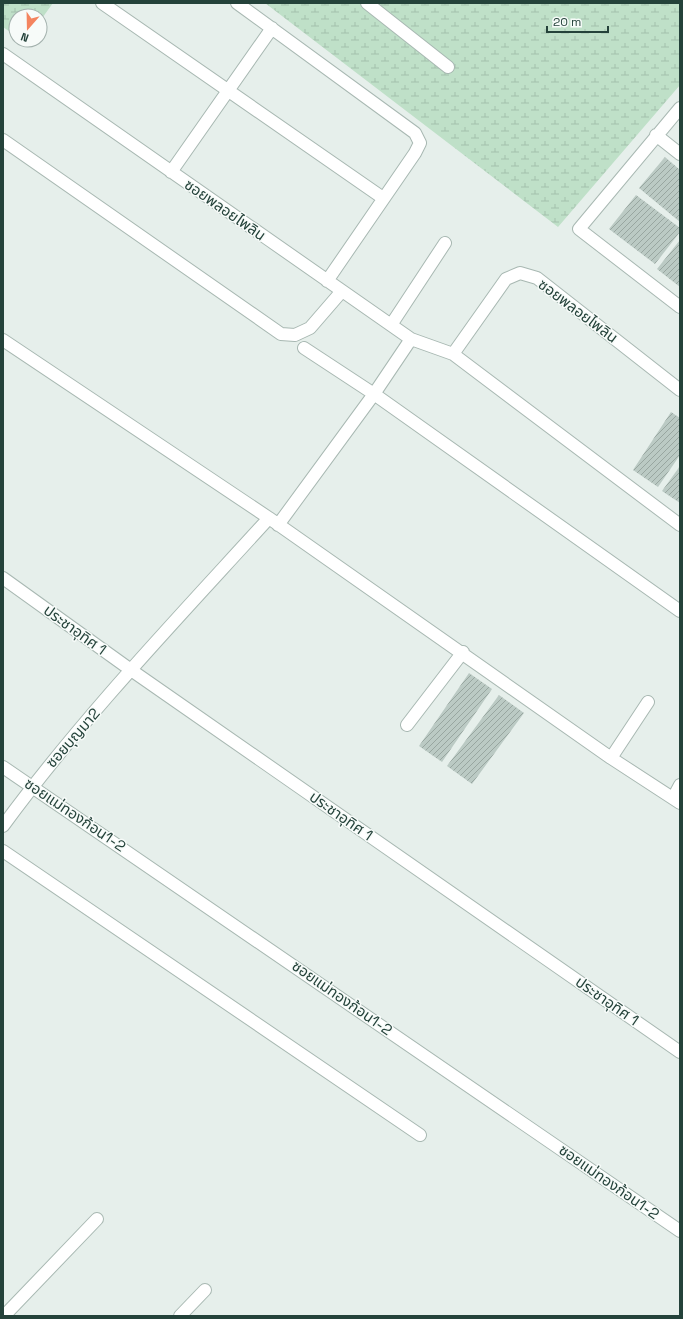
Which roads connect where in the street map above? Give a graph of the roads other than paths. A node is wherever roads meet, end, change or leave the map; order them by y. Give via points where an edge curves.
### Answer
1 (102, 3) edge
2 (237, 3) edge
3 (367, 3) edge
4 (272, 28) junction
5 (3, 54) edge
6 (448, 67) dead end
7 (228, 90) junction
8 (680, 108) edge
9 (656, 135) junction
10 (3, 140) edge
11 (680, 154) edge
12 (171, 172) junction
13 (383, 198) junction
14 (445, 243) dead end
15 (327, 280) junction
16 (342, 291) junction
17 (680, 307) edge
18 (391, 325) junction
19 (411, 339) junction
20 (3, 340) edge
21 (304, 348) dead end
22 (453, 354) junction
23 (680, 390) edge
24 (374, 394) junction
25 (273, 521) junction
26 (680, 525) edge
27 (3, 578) edge
28 (680, 611) edge
29 (463, 652) junction
30 (131, 670) junction
31 (648, 702) dead end
32 (407, 725) dead end
33 (611, 758) junction
34 (3, 766) edge
35 (680, 785) edge
36 (32, 786) junction
37 (676, 800) edge
38 (3, 826) edge
39 (3, 851) edge
40 (680, 1052) edge
41 (420, 1135) dead end
42 (97, 1219) dead end
43 (680, 1231) edge
44 (204, 1290) dead end
45 (4, 1316) edge
46 (180, 1316) edge

1 - 7 street
2 - 4 street
3 - 6 street
4 - 7 street
4 - 13 street via 415,133 420,143
5 - 12 street, ซอยพลอยไพลิน
7 - 12 street
7 - 13 street
8 - 9 street
9 - 11 street
9 - 17 street via 579,229
10 - 16 street via 281,334 295,336 310,328
12 - 15 street, ซอยพลอยไพลิน
13 - 15 street
14 - 18 street
15 - 16 street, ซอยพลอยไพลิน
16 - 18 street, ซอยพลอยไพลิน
18 - 19 street, ซอยพลอยไพลิน
19 - 22 street, ซอยพลอยไพลิน
19 - 24 street, ซอยบุญมา2
20 - 25 street
21 - 24 street
22 - 23 street, ซอยพลอยไพลิน via 506,279 520,273 536,278
22 - 26 street, ซอยพลอยไพลิน
24 - 25 street, ซอยบุญมา2
24 - 28 street
25 - 29 street
25 - 30 street, ซอยบุญมา2
27 - 30 street, ประชาอุทิศ 1
29 - 32 street
29 - 33 street
30 - 36 street, ซอยบุญมา2
30 - 40 street, ประชาอุทิศ 1
31 - 33 street
33 - 37 street
34 - 36 street, ซอยแม่ทองก้อน1-2
35 - 37 street
36 - 38 street, ซอยบุญมา2
36 - 43 street, ซอยแม่ทองก้อน1-2
39 - 41 street
42 - 45 street
44 - 46 street

